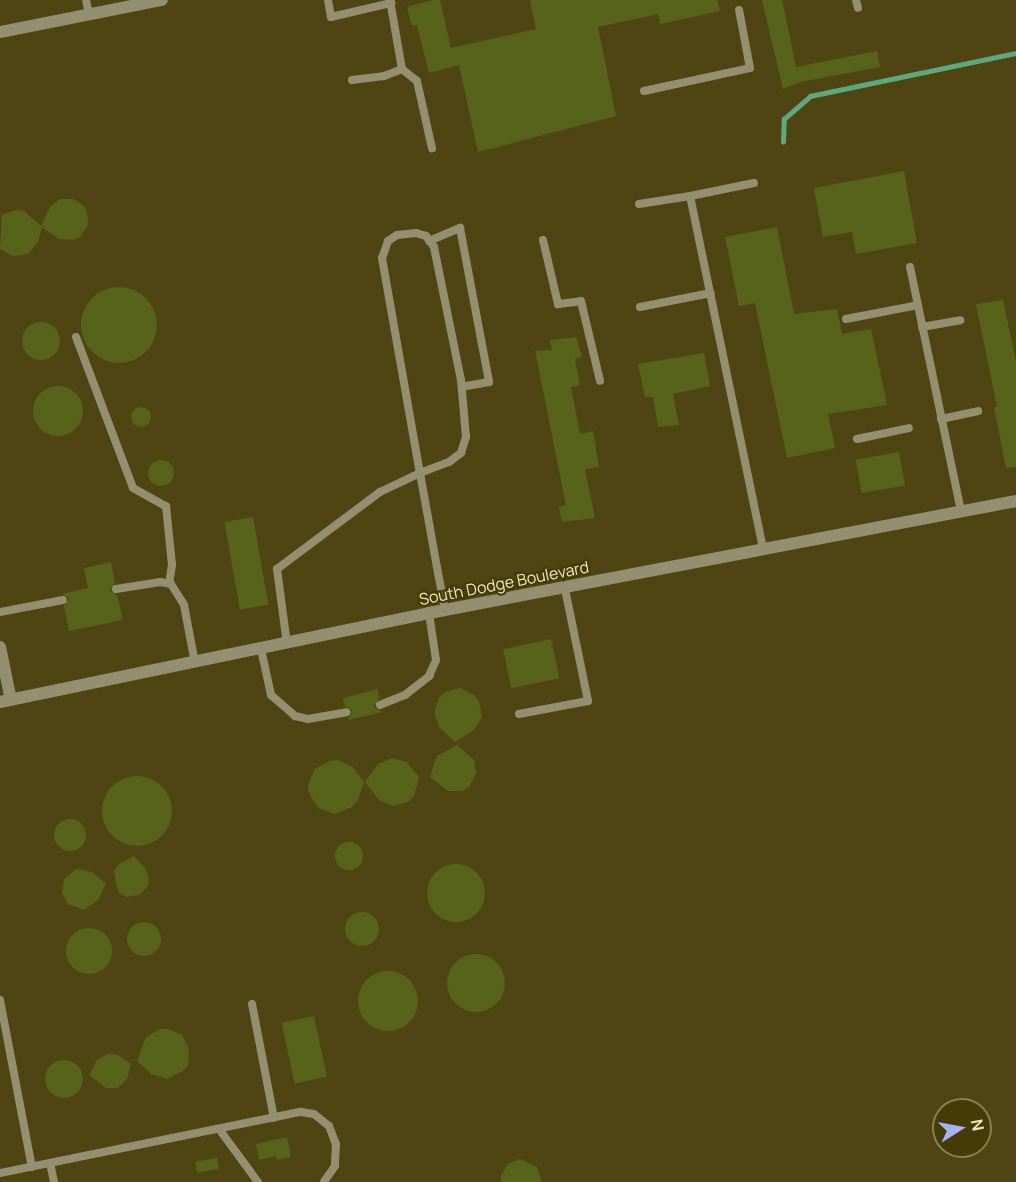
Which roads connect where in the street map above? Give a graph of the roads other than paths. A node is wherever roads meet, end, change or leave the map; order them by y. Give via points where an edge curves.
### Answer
1 (86, 0) edge
2 (162, 0) edge
3 (328, 0) edge
4 (140, 2) edge
5 (391, 2) edge
6 (739, 10) dead end
7 (88, 14) junction
8 (0, 32) edge
9 (402, 69) junction
10 (352, 80) dead end
11 (644, 91) dead end
12 (432, 148) dead end
13 (754, 183) dead end
14 (690, 196) junction
15 (639, 204) dead end
16 (543, 240) dead end
17 (429, 241) junction
18 (910, 267) dead end
19 (711, 293) junction
20 (918, 305) junction
21 (640, 307) dead end
22 (846, 319) dead end
23 (960, 320) dead end
24 (922, 327) junction
25 (76, 337) dead end
26 (600, 381) dead end
27 (462, 387) junction
28 (978, 411) dead end
29 (941, 419) junction
30 (909, 428) dead end
31 (857, 440) dead end
32 (420, 473) junction
33 (1016, 501) edge
34 (961, 512) junction
35 (763, 550) junction
36 (169, 584) junction
37 (116, 589) dead end
38 (565, 589) junction
39 (63, 600) dead end
40 (445, 610) junction
41 (0, 612) edge
42 (429, 613) junction
43 (287, 644) junction
44 (0, 647) edge
45 (261, 649) junction
46 (195, 663) junction
47 (5, 701) edge
48 (380, 705) dead end
49 (346, 712) dead end
50 (519, 714) dead end
51 (0, 1000) edge
52 (252, 1004) dead end
53 (274, 1118) junction
54 (219, 1129) junction
55 (50, 1162) junction
56 (32, 1167) junction
57 (0, 1173) edge
58 (54, 1182) edge
59 (258, 1182) edge
60 (324, 1182) edge

1 - 7 lane
2 - 4 street
3 - 5 lane via 331,17
4 - 7 street
5 - 9 lane
6 - 11 lane via 750,68
7 - 8 street
9 - 10 lane
9 - 12 lane via 417,81
13 - 14 lane
14 - 15 lane
14 - 19 lane
16 - 26 lane via 558,304 581,301
17 - 27 lane via 434,247
17 - 27 lane via 460,228 489,382
17 - 32 lane via 416,233 397,235 388,242 382,258
18 - 20 lane
19 - 21 lane
19 - 35 lane
20 - 22 lane
20 - 24 lane
23 - 24 lane
24 - 29 lane
25 - 36 lane via 133,488 166,506 172,565
27 - 32 lane via 466,436 461,453
28 - 29 lane
29 - 34 lane
30 - 31 lane
32 - 40 lane
32 - 43 lane via 380,492 277,569
33 - 34 street, South Dodge Boulevard
34 - 35 street, South Dodge Boulevard
35 - 38 street, South Dodge Boulevard
36 - 37 lane
36 - 46 lane via 184,605
38 - 40 street, South Dodge Boulevard
38 - 50 lane via 588,701
39 - 41 lane
40 - 42 street, South Dodge Boulevard
42 - 43 street, South Dodge Boulevard
42 - 48 lane via 436,660 429,676 405,695
43 - 45 street, South Dodge Boulevard
44 - 47 street
45 - 46 street, South Dodge Boulevard
45 - 49 lane via 271,695 295,716 308,719
46 - 47 street, South Dodge Boulevard
51 - 56 lane
52 - 53 lane
53 - 54 lane
53 - 60 lane via 301,1112 314,1114 329,1126 336,1144 335,1166
54 - 55 lane
54 - 59 lane
55 - 56 lane
55 - 58 lane
56 - 57 lane

